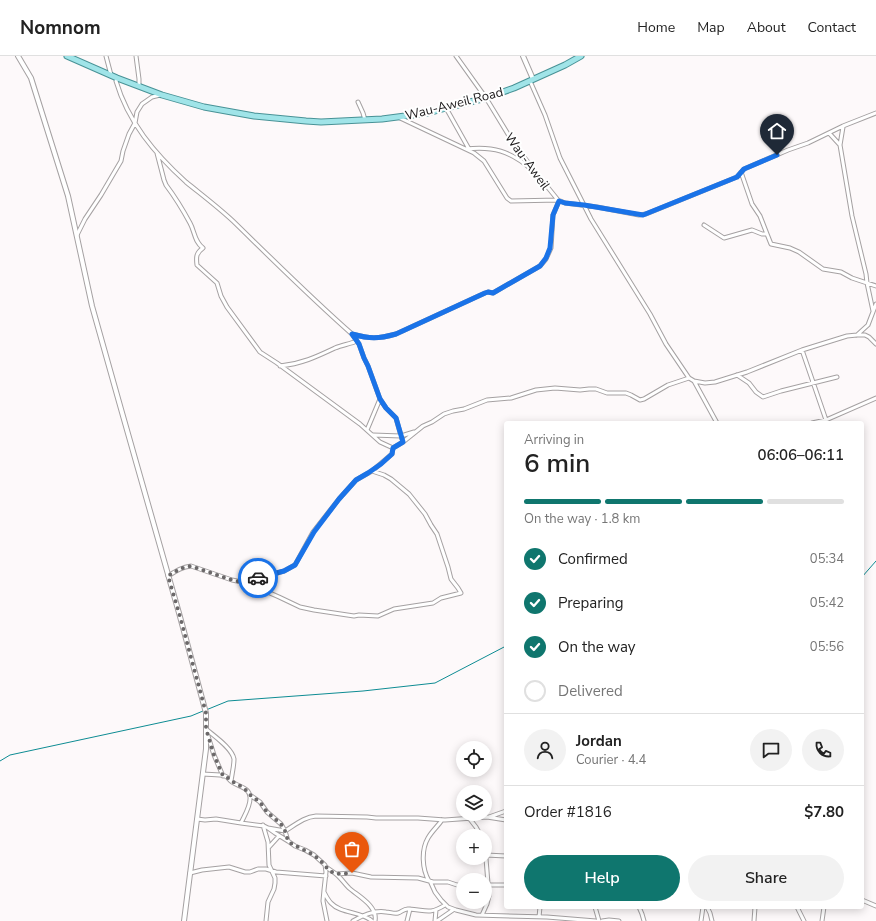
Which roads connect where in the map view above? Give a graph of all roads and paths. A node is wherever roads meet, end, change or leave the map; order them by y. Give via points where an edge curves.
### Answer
1 (18, 56) edge
2 (67, 56) edge
3 (106, 56) edge
4 (136, 56) edge
5 (456, 56) edge
6 (523, 56) edge
7 (581, 56) edge
8 (110, 75) junction
9 (117, 78) junction
10 (532, 80) junction
11 (138, 85) junction
12 (162, 95) junction
13 (486, 98) junction
14 (358, 102) dead end
15 (446, 108) junction
16 (876, 113) edge
17 (398, 117) junction
18 (365, 120) junction
19 (135, 123) junction
20 (843, 126) junction
21 (829, 133) junction
22 (840, 144) junction
23 (467, 149) junction
24 (156, 152) junction
25 (741, 172) junction
26 (536, 174) junction
27 (559, 200) junction
28 (584, 205) junction
29 (704, 225) dead end
30 (767, 234) junction
31 (77, 237) junction
32 (867, 283) junction
33 (876, 286) edge
34 (876, 304) edge
35 (873, 311) junction
36 (352, 334) junction
37 (857, 335) junction
38 (357, 341) junction
39 (876, 344) edge
40 (802, 350) junction
41 (280, 366) junction
42 (737, 375) junction
43 (688, 378) junction
44 (837, 378) dead end
45 (694, 381) junction
46 (813, 383) junction
47 (876, 398) edge
48 (380, 399) junction
49 (826, 420) junction
50 (716, 421) edge
51 (821, 421) edge
52 (367, 430) junction
53 (414, 432) junction
54 (373, 435) junction
55 (401, 436) junction
56 (403, 442) junction
57 (393, 448) junction
58 (372, 471) junction
59 (168, 576) junction
60 (247, 583) junction
61 (206, 729) junction
62 (203, 774) junction
63 (223, 776) junction
64 (231, 781) junction
65 (250, 795) junction
66 (504, 812) edge
67 (492, 815) edge
68 (492, 818) edge
69 (197, 819) junction
70 (442, 820) junction
71 (456, 820) edge
72 (504, 820) edge
73 (241, 824) junction
74 (263, 826) junction
75 (268, 828) junction
76 (285, 831) junction
77 (279, 836) junction
78 (288, 841) junction
79 (269, 847) junction
80 (492, 855) edge
81 (504, 856) edge
82 (326, 867) junction
83 (271, 870) junction
84 (190, 874) junction
85 (336, 874) junction
86 (326, 876) junction
87 (430, 881) junction
88 (456, 885) edge
89 (492, 885) edge
90 (504, 885) edge
91 (324, 890) junction
92 (864, 901) edge
93 (445, 905) junction
94 (876, 906) edge
95 (410, 909) junction
96 (484, 909) edge
97 (540, 909) edge
98 (596, 909) edge
99 (640, 909) edge
100 (702, 909) edge
101 (708, 909) edge
102 (755, 909) edge
103 (797, 909) edge
104 (824, 909) edge
105 (436, 910) junction
106 (453, 910) junction
107 (374, 912) junction
108 (362, 915) junction
109 (482, 915) junction
110 (494, 915) junction
111 (539, 917) junction
112 (546, 919) edge
113 (184, 921) edge
114 (266, 921) edge
115 (327, 921) edge
116 (353, 921) edge
117 (373, 921) edge
118 (407, 921) edge
119 (436, 921) edge
120 (494, 921) edge
121 (599, 921) edge
122 (619, 921) edge
123 (644, 921) edge
124 (701, 921) edge
125 (712, 921) edge
126 (754, 921) edge
127 (804, 921) edge
128 (822, 921) edge

1 - 31 street via 31,78 68,196
2 - 8 main road, Wau-Aweil Road
3 - 8 street
4 - 11 street
5 - 13 street, Wau-Aweil
6 - 10 street
7 - 10 main road, Wau-Aweil Road
8 - 9 main road, Wau-Aweil Road
9 - 11 main road, Wau-Aweil Road
9 - 19 street via 116,81
10 - 13 main road, Wau-Aweil Road
10 - 28 street via 560,158
11 - 12 main road, Wau-Aweil Road
12 - 18 main road, Wau-Aweil Road via 204,107 254,116 321,122
12 - 19 street via 152,97 142,104
13 - 15 main road, Wau-Aweil Road
13 - 26 street, Wau-Aweil
14 - 18 street
15 - 17 main road, Wau-Aweil Road
15 - 23 street
16 - 20 street, Wau-Aweil
17 - 18 main road, Wau-Aweil Road
17 - 23 street
19 - 24 street
19 - 31 street via 121,161 85,219
20 - 21 street, Wau-Aweil
20 - 22 street
21 - 22 street
21 - 25 street, Wau-Aweil
22 - 32 street
23 - 26 street via 485,148 504,152 524,163
23 - 27 street via 484,160 511,200
24 - 36 street
24 - 41 street via 166,185 186,214 196,241 203,248 198,252 197,265 217,283 227,307 252,343
25 - 28 street, Wau-Aweil via 737,177 643,215
25 - 30 street via 752,204
26 - 27 street, Wau-Aweil
27 - 28 street, Wau-Aweil
27 - 36 street via 553,215 550,248 540,266 493,293 485,293 396,334 370,338
28 - 43 street
29 - 30 street via 724,238 752,230
30 - 32 street via 771,244 799,252 823,269 841,272
31 - 59 street via 92,306
32 - 33 street
32 - 35 street
34 - 35 street
35 - 37 street via 868,325
36 - 38 street
37 - 39 street via 865,335
37 - 40 street
38 - 41 street via 313,359
38 - 48 street
40 - 42 street
40 - 46 street
41 - 52 street
42 - 45 street via 715,382
42 - 46 street via 762,396
43 - 45 street
43 - 53 street via 640,400 626,393 588,388 555,388 511,398 487,400 444,414
44 - 46 street
45 - 50 street
46 - 49 street
47 - 49 street
48 - 52 street
48 - 55 street via 396,418
49 - 51 street
52 - 54 street
53 - 55 street
53 - 56 street
54 - 55 street
54 - 57 street via 380,442
55 - 56 street
56 - 57 street
57 - 58 street via 392,454
58 - 60 street via 356,480 339,499 314,532 295,565
58 - 60 street via 391,479 409,494 425,514 437,534 451,579 461,593 441,598 433,603 394,609 378,616 354,616 300,607
59 - 60 street via 178,569 191,566
59 - 61 street via 206,713
61 - 62 street
61 - 63 street
61 - 64 street via 232,753 234,760
62 - 63 street
62 - 69 street
63 - 64 street
64 - 65 street via 245,788
65 - 73 street
65 - 76 street via 260,802
66 - 67 street
68 - 72 street
69 - 73 street via 216,819
69 - 84 street
70 - 71 street
70 - 76 street via 313,816 305,818
70 - 87 street via 425,846 424,868
73 - 74 street
74 - 75 street
74 - 79 street
75 - 76 street
75 - 77 street
76 - 78 street
77 - 78 street
77 - 79 street
78 - 82 street via 314,855
79 - 83 street
80 - 81 street
82 - 85 street
82 - 86 street
83 - 84 street via 245,872 227,867
83 - 86 street
83 - 114 street via 275,885 268,902
84 - 113 street
85 - 87 street via 352,873 371,877 418,878
85 - 107 street
86 - 91 street
87 - 88 street
87 - 93 street
89 - 90 street
91 - 108 street via 333,905
91 - 115 street
92 - 94 street
93 - 105 street
93 - 106 street
95 - 105 street via 427,912
95 - 107 street via 399,913
95 - 118 street
96 - 109 street
97 - 111 street
98 - 121 street
99 - 123 street
100 - 124 street
101 - 125 street
102 - 126 street
103 - 127 street
104 - 128 street
105 - 119 street
106 - 109 street
106 - 119 street
107 - 108 street
107 - 117 street via 376,918
108 - 116 street
108 - 117 street
109 - 110 street
110 - 111 street
110 - 120 street
111 - 112 street
112 - 121 street
121 - 122 street

